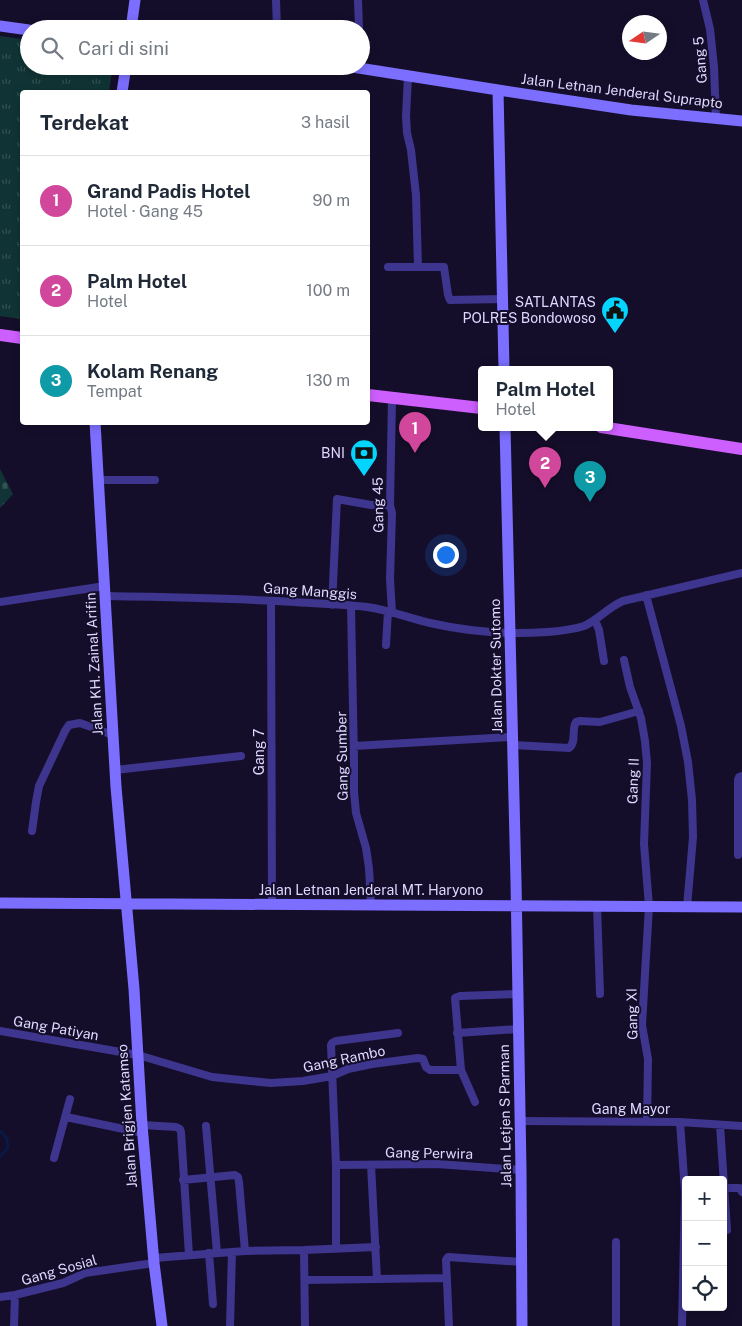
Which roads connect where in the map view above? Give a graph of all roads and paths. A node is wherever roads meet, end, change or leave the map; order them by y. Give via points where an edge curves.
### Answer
1 (135, 0) edge
2 (276, 0) edge
3 (358, 0) edge
4 (703, 0) edge
5 (132, 20) edge
6 (277, 20) edge
7 (359, 20) edge
8 (0, 26) edge
9 (20, 29) edge
10 (370, 70) edge
11 (125, 75) edge
12 (408, 76) junction
13 (122, 90) edge
14 (498, 90) junction
15 (716, 118) junction
16 (742, 121) edge
17 (388, 267) dead end
18 (418, 267) junction
19 (502, 299) junction
20 (0, 335) edge
21 (20, 338) edge
22 (504, 366) edge
23 (370, 395) edge
24 (392, 398) junction
25 (478, 408) edge
26 (95, 425) edge
27 (613, 429) edge
28 (505, 431) edge
29 (742, 449) edge
30 (98, 480) junction
31 (155, 480) dead end
32 (390, 506) junction
33 (742, 573) edge
34 (105, 591) junction
35 (646, 595) junction
36 (271, 601) junction
37 (0, 602) edge
38 (332, 605) junction
39 (351, 606) junction
40 (390, 612) junction
41 (595, 620) junction
42 (510, 634) junction
43 (386, 645) dead end
44 (624, 660) dead end
45 (604, 661) dead end
46 (639, 711) junction
47 (113, 735) junction
48 (512, 741) junction
49 (354, 746) junction
50 (241, 756) dead end
51 (115, 770) junction
52 (742, 776) edge
53 (32, 830) dead end
54 (738, 855) dead end
55 (0, 903) edge
56 (126, 903) junction
57 (272, 904) junction
58 (371, 905) junction
59 (517, 906) junction
60 (597, 906) junction
61 (648, 906) junction
62 (688, 907) junction
63 (742, 907) edge
64 (742, 913) edge
65 (518, 994) junction
66 (600, 994) dead end
67 (518, 1029) junction
68 (0, 1031) edge
69 (398, 1033) dead end
70 (457, 1033) junction
71 (138, 1055) junction
72 (461, 1070) junction
73 (332, 1076) junction
74 (70, 1099) dead end
75 (475, 1102) dead end
76 (66, 1117) junction
77 (521, 1121) junction
78 (647, 1122) junction
79 (680, 1122) junction
80 (720, 1125) junction
81 (206, 1126) dead end
82 (742, 1126) edge
83 (143, 1129) junction
84 (54, 1158) dead end
85 (336, 1165) junction
86 (371, 1165) junction
87 (521, 1170) junction
88 (723, 1176) edge
89 (210, 1177) junction
90 (183, 1180) junction
91 (727, 1188) edge
92 (742, 1192) edge
93 (616, 1242) dead end
94 (376, 1248) junction
95 (336, 1249) junction
96 (304, 1250) junction
97 (246, 1251) junction
98 (232, 1252) junction
99 (213, 1253) junction
100 (189, 1255) junction
101 (154, 1261) junction
102 (522, 1262) junction
103 (447, 1278) junction
104 (377, 1279) junction
105 (305, 1280) junction
106 (15, 1295) junction
107 (0, 1297) edge
108 (213, 1304) dead end
109 (14, 1326) edge
110 (162, 1326) edge
111 (230, 1326) edge
112 (305, 1326) edge
113 (450, 1326) edge
114 (522, 1326) edge
115 (616, 1326) edge
116 (682, 1326) edge

1 - 5 street
2 - 6 street
3 - 7 street
4 - 15 street, Gang 5 via 710,29
8 - 9 street
10 - 12 street, Jalan Letnan Jenderal Suprapto
11 - 13 street
12 - 14 street, Jalan Letnan Jenderal Suprapto
12 - 18 street via 407,124 416,195
14 - 15 street, Jalan Letnan Jenderal Suprapto via 631,110
14 - 19 street
15 - 16 street, Jalan Letnan Jenderal Suprapto
17 - 18 street
18 - 19 street via 444,267 450,300
19 - 22 street
20 - 21 main road
23 - 24 main road
24 - 25 main road
24 - 32 street, Gang 45
26 - 30 street, Jalan KH. Zainal Arifin
27 - 29 main road
28 - 42 street, Jalan Dokter Sutomo
30 - 31 street
30 - 34 street, Jalan KH. Zainal Arifin
32 - 38 street via 337,500
32 - 40 street, Gang 45
33 - 35 street, Gang Manggis
34 - 36 street, Gang Manggis
34 - 37 street, Gang Manggis
34 - 47 street, Jalan KH. Zainal Arifin
35 - 41 street, Gang Manggis via 613,605
35 - 62 street via 688,762 693,837
36 - 38 street, Gang Manggis
36 - 57 street, Gang 7
38 - 39 street, Gang Manggis
39 - 40 street, Gang Manggis
39 - 49 street, Gang Sumber
40 - 42 street, Gang Manggis via 480,632
40 - 43 street, Gang 45
41 - 42 street, Gang Manggis via 570,629
41 - 45 street
42 - 48 street, Jalan Dokter Sutomo
44 - 46 street, Gang II
46 - 48 street via 600,722 576,722 569,748
46 - 61 street, Gang II via 647,763 644,844
47 - 51 street, Jalan KH. Zainal Arifin
47 - 53 street via 80,723 69,725 39,786
48 - 49 street
48 - 59 street, Jalan Dokter Sutomo
49 - 58 street, Gang Sumber via 356,813 366,848
50 - 51 street
51 - 56 street, Jalan KH. Zainal Arifin
52 - 54 street via 738,779
55 - 56 street, Jalan Letnan Jenderal MT. Haryono
56 - 57 street, Jalan Letnan Jenderal MT. Haryono
56 - 71 street, Jalan Brigjen Katamso
57 - 58 street, Jalan Letnan Jenderal MT. Haryono
58 - 59 street, Jalan Letnan Jenderal MT. Haryono
59 - 60 street, Jalan Letnan Jenderal MT. Haryono
59 - 65 street, Jalan Letjen S Parman
60 - 61 street, Jalan Letnan Jenderal MT. Haryono
60 - 66 street
61 - 62 street, Jalan Letnan Jenderal MT. Haryono
61 - 78 street, Gang XI via 642,1025 648,1059
62 - 63 street, Jalan Letnan Jenderal MT. Haryono
63 - 64 street
65 - 67 street, Jalan Letjen S Parman
65 - 70 street via 458,996 455,1000
67 - 70 street
67 - 77 street, Jalan Letjen S Parman
68 - 71 street, Gang Patiyan
69 - 73 street via 333,1042
70 - 72 street
71 - 73 street, Gang Rambo via 231,1080 271,1083
71 - 83 street, Jalan Brigjen Katamso
72 - 73 street, Gang Rambo via 430,1070 423,1058 418,1058 348,1069
72 - 75 street
73 - 85 street
74 - 76 street
76 - 83 street
76 - 84 street
77 - 78 street, Gang Mayor
77 - 87 street, Jalan Letjen S Parman
78 - 79 street, Gang Mayor
79 - 80 street, Gang Mayor
79 - 116 street via 685,1192
80 - 82 street, Gang Mayor
80 - 88 street
81 - 89 street
83 - 90 street via 176,1127 180,1130
83 - 101 street, Jalan Brigjen Katamso
85 - 86 street, Gang Perwira
85 - 95 street
86 - 87 street, Gang Perwira via 437,1164
86 - 94 street
87 - 102 street, Jalan Letjen S Parman
89 - 90 street
89 - 97 street via 235,1175 239,1178
89 - 99 street
90 - 100 street
91 - 92 street via 740,1188
93 - 115 street
94 - 95 street, Gang Sosial
94 - 104 street
95 - 96 street, Gang Sosial
96 - 97 street, Gang Sosial
96 - 105 street
97 - 98 street, Gang Sosial
98 - 99 street, Gang Sosial
98 - 111 street
99 - 100 street, Gang Sosial
99 - 108 street
100 - 101 street, Gang Sosial
101 - 106 street, Gang Sosial via 86,1273 63,1283
101 - 110 street, Jalan Brigjen Katamso
102 - 103 street via 450,1256 446,1260
102 - 114 street, Jalan Letjen S Parman
103 - 104 street
103 - 113 street
104 - 105 street
105 - 112 street
106 - 107 street, Gang Sosial
106 - 109 street

